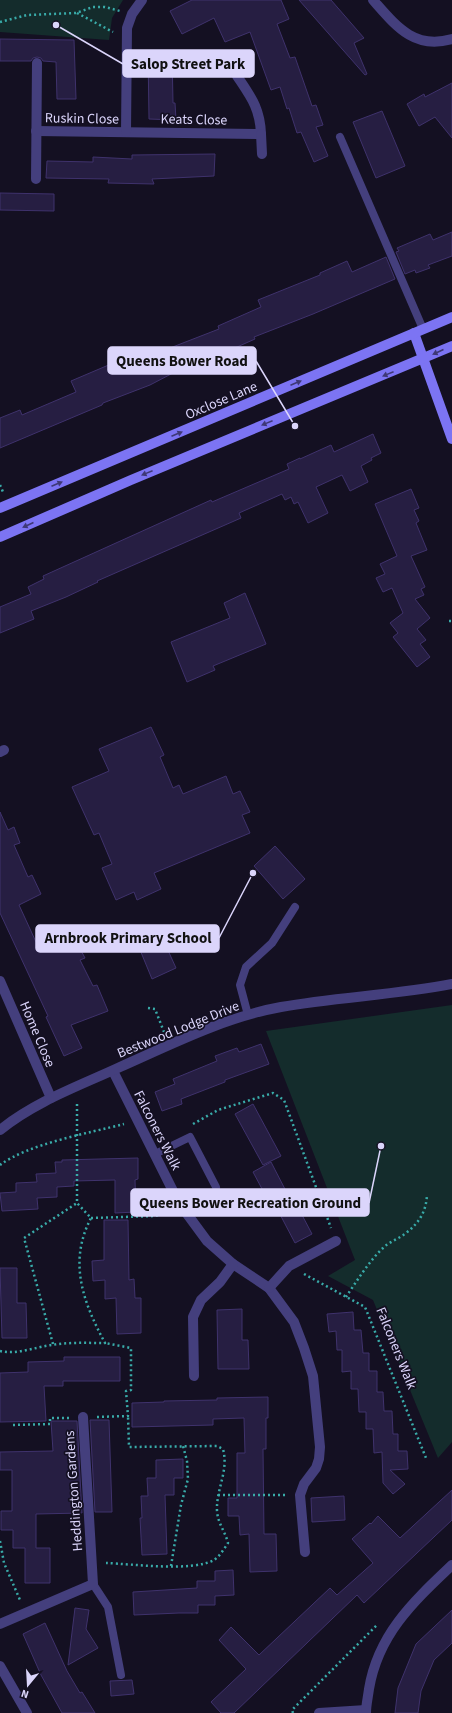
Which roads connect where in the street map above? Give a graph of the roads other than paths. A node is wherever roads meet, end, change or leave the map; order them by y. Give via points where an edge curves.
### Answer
1 (142, 0) edge
2 (373, 0) edge
3 (452, 39) edge
4 (36, 63) dead end
5 (237, 76) dead end
6 (36, 131) junction
7 (126, 132) junction
8 (261, 134) junction
9 (340, 138) dead end
10 (262, 154) dead end
11 (36, 179) dead end
12 (452, 317) edge
13 (419, 331) junction
14 (452, 346) edge
15 (424, 359) junction
16 (452, 439) edge
17 (0, 508) edge
18 (0, 537) edge
19 (295, 907) dead end
20 (0, 981) edge
21 (452, 984) edge
22 (248, 1015) junction
23 (113, 1071) junction
24 (51, 1098) junction
25 (0, 1130) edge
26 (155, 1154) junction
27 (216, 1187) dead end
28 (336, 1241) road end
29 (233, 1264) junction
30 (269, 1288) junction
31 (194, 1376) dead end
32 (83, 1417) road end
33 (305, 1552) dead end
34 (452, 1565) edge
35 (93, 1584) junction
36 (0, 1624) edge
37 (0, 1666) edge
38 (121, 1675) dead end
39 (366, 1712) edge
40 (27, 1713) edge
41 (319, 1713) edge

1 - 7 street via 132,14 127,28
2 - 3 street via 397,27 409,35 423,41
4 - 6 street, Ruskin Close
5 - 8 street via 255,104
6 - 7 street, Ruskin Close
6 - 11 street, Ruskin Close
7 - 8 street, Keats Close
8 - 10 street
9 - 13 lane
12 - 13 main road, Oxclose Lane
13 - 15 main road
17 -> 13 main road, Oxclose Lane
14 -> 15 main road
15 - 16 main road
15 -> 18 main road
19 - 22 lane via 272,943 246,967 240,985
20 - 24 street, Home Close
21 - 22 street, Bestwood Lodge Drive via 280,1007
22 - 23 street, Bestwood Lodge Drive via 208,1028
23 - 24 street, Bestwood Lodge Drive
23 - 26 street, Falconers Walk
24 - 25 street, Bestwood Lodge Drive via 16,1117
26 - 27 lane via 190,1137
26 - 29 street, Falconers Walk via 179,1202 207,1241
28 - 30 street via 289,1266
29 - 30 street, Falconers Walk
29 - 31 street via 220,1282 201,1300 193,1317
30 - 33 street, Falconers Walk via 294,1322 313,1376 320,1447 316,1468 304,1484 300,1495
32 - 35 street, Heddington Gardens
34 - 39 street via 419,1596 396,1623 382,1649 371,1679
35 - 36 street
35 - 38 lane via 108,1607
37 - 40 street
39 - 41 street

